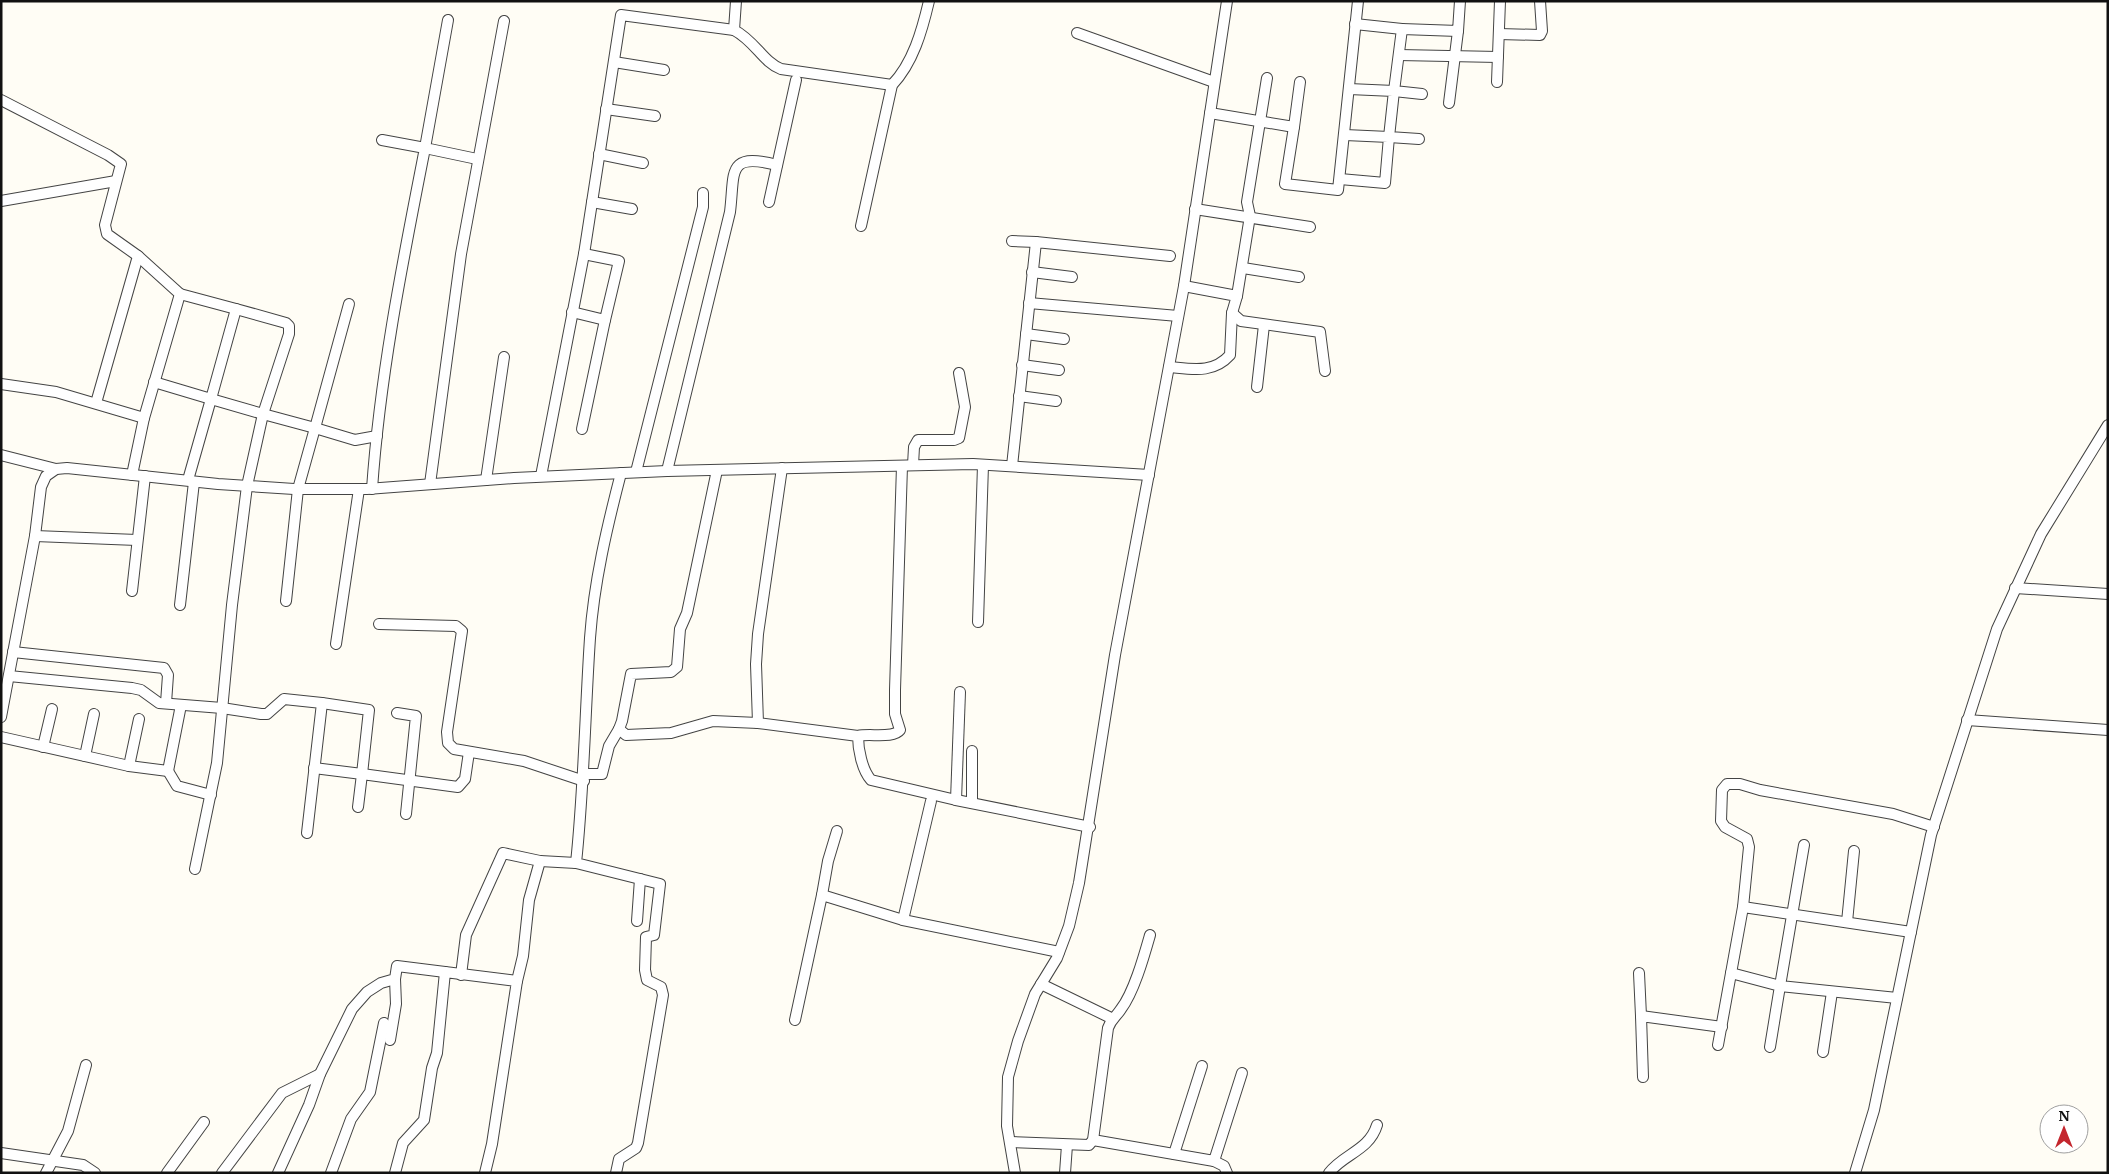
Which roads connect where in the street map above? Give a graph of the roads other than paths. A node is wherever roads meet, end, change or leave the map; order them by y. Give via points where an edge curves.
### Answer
1 (736, 1) edge
2 (929, 1) edge
3 (1227, 1) edge
4 (1358, 1) edge
5 (1460, 1) edge
6 (1500, 1) edge
7 (1540, 1) edge
8 (448, 20) dead end
9 (504, 21) dead end
10 (1355, 24) junction
11 (1402, 29) junction
12 (734, 30) junction
13 (1458, 31) junction
14 (1077, 33) dead end
15 (1499, 34) junction
16 (1398, 55) junction
17 (1455, 56) junction
18 (1498, 57) junction
19 (614, 62) junction
20 (664, 70) dead end
21 (1267, 78) dead end
22 (796, 80) dead end
23 (1214, 82) junction
24 (1300, 82) dead end
25 (1497, 82) dead end
26 (892, 85) junction
27 (1349, 89) junction
28 (1394, 91) junction
29 (1422, 94) dead end
30 (1, 100) edge
31 (1450, 103) dead end
32 (606, 109) junction
33 (1210, 114) junction
34 (655, 116) dead end
35 (1260, 122) junction
36 (1294, 127) junction
37 (1345, 135) junction
38 (1389, 137) junction
39 (1419, 139) dead end
40 (382, 140) dead end
41 (425, 148) junction
42 (599, 154) junction
43 (477, 159) junction
44 (643, 163) dead end
45 (777, 165) junction
46 (1340, 179) junction
47 (116, 181) junction
48 (703, 193) dead end
49 (1, 201) edge
50 (592, 202) junction
51 (769, 202) dead end
52 (632, 209) dead end
53 (1195, 209) junction
54 (1250, 216) junction
55 (860, 226) dead end
56 (1310, 227) dead end
57 (1012, 241) dead end
58 (1036, 242) junction
59 (584, 254) junction
60 (138, 256) junction
61 (1170, 256) dead end
62 (1243, 268) junction
63 (1032, 272) junction
64 (1072, 277) dead end
65 (1299, 277) dead end
66 (1184, 286) junction
67 (180, 294) junction
68 (1236, 296) junction
69 (1029, 303) junction
70 (349, 304) dead end
71 (236, 309) junction
72 (572, 312) junction
73 (1232, 313) junction
74 (1178, 316) junction
75 (605, 320) junction
76 (1264, 325) junction
77 (1026, 334) junction
78 (1064, 339) dead end
79 (504, 357) dead end
80 (1022, 365) junction
81 (1169, 367) junction
82 (1059, 370) dead end
83 (1324, 371) dead end
84 (959, 373) dead end
85 (154, 382) junction
86 (1, 384) edge
87 (1256, 387) dead end
88 (1019, 396) junction
89 (211, 399) junction
90 (1056, 401) dead end
91 (96, 403) junction
92 (263, 414) junction
93 (144, 418) junction
94 (2108, 425) edge
95 (315, 428) junction
96 (582, 428) dead end
97 (377, 436) junction
98 (1, 455) edge
99 (983, 465) junction
100 (902, 466) junction
101 (913, 466) junction
102 (1012, 466) junction
103 (782, 468) junction
104 (56, 469) junction
105 (717, 470) junction
106 (667, 471) junction
107 (636, 472) junction
108 (621, 473) junction
109 (132, 475) junction
110 (1149, 475) junction
111 (145, 476) junction
112 (541, 476) junction
113 (486, 480) junction
114 (191, 481) junction
115 (430, 484) junction
116 (247, 486) junction
117 (298, 489) junction
118 (359, 489) junction
119 (372, 489) junction
120 (35, 536) junction
121 (137, 540) junction
122 (2015, 588) junction
123 (132, 590) dead end
124 (2108, 594) edge
125 (286, 601) dead end
126 (180, 605) dead end
127 (978, 622) dead end
128 (379, 624) dead end
129 (336, 644) dead end
130 (13, 652) junction
131 (9, 676) junction
132 (960, 692) dead end
133 (166, 703) junction
134 (322, 703) junction
135 (181, 704) junction
136 (52, 708) dead end
137 (222, 708) junction
138 (397, 713) dead end
139 (94, 714) dead end
140 (1, 717) edge
141 (139, 719) dead end
142 (1967, 720) junction
143 (758, 723) junction
144 (618, 729) junction
145 (2108, 730) edge
146 (858, 736) junction
147 (1, 737) edge
148 (43, 747) junction
149 (972, 751) dead end
150 (470, 752) junction
151 (85, 756) junction
152 (129, 766) junction
153 (314, 768) junction
154 (168, 771) junction
155 (362, 774) junction
156 (584, 778) junction
157 (410, 781) junction
158 (211, 795) junction
159 (956, 800) junction
160 (930, 801) dead end
161 (972, 803) junction
162 (358, 807) dead end
163 (406, 814) dead end
164 (1090, 827) junction
165 (1934, 827) junction
166 (837, 831) dead end
167 (307, 833) dead end
168 (1804, 845) dead end
169 (1854, 851) dead end
170 (540, 861) junction
171 (576, 863) junction
172 (195, 869) dead end
173 (640, 879) junction
174 (822, 895) junction
175 (1742, 907) junction
176 (1792, 914) junction
177 (903, 920) junction
178 (637, 921) dead end
179 (1847, 922) junction
180 (1911, 932) junction
181 (1150, 935) dead end
182 (1059, 952) junction
183 (445, 972) junction
184 (1640, 972) dead end
185 (1731, 973) junction
186 (461, 974) junction
187 (395, 979) junction
188 (517, 981) junction
189 (1041, 984) junction
190 (1780, 986) junction
191 (1832, 992) junction
192 (1897, 998) junction
193 (1641, 1016) junction
194 (1112, 1018) junction
195 (795, 1020) dead end
196 (384, 1023) dead end
197 (1722, 1027) junction
198 (390, 1040) dead end
199 (1718, 1045) dead end
200 (1770, 1047) dead end
201 (1823, 1052) dead end
202 (86, 1065) dead end
203 (1202, 1066) dead end
204 (320, 1074) junction
205 (1242, 1074) dead end
206 (1643, 1077) dead end
207 (204, 1122) dead end
208 (1377, 1125) dead end
209 (1093, 1140) junction
210 (1010, 1142) junction
211 (1067, 1145) junction
212 (1, 1152) edge
213 (1174, 1154) junction
214 (1214, 1161) junction
215 (54, 1162) junction
216 (46, 1173) edge
217 (96, 1173) edge
218 (167, 1173) edge
219 (222, 1173) edge
220 (278, 1173) edge
221 (331, 1173) edge
222 (395, 1173) edge
223 (485, 1173) edge
224 (616, 1173) edge
225 (1015, 1173) edge
226 (1065, 1173) edge
227 (1227, 1173) edge
228 (1329, 1173) edge
229 (1855, 1173) edge

1 - 12 street
2 - 26 street via 911,59
3 - 23 street
4 - 10 street
5 - 13 street
6 - 15 street
7 - 15 street via 1540,35
8 - 41 street
9 - 43 street
10 - 11 street
10 - 27 street
11 - 13 street
11 - 16 street
12 - 19 street via 621,15
12 - 26 street via 754,44 771,65 781,69
13 - 17 street
14 - 23 street
15 - 18 street
16 - 17 street
16 - 28 street
17 - 18 street
17 - 31 street
18 - 25 street
19 - 20 street
19 - 32 street
21 - 35 street
22 - 45 street
23 - 33 street
24 - 36 street
26 - 55 street
27 - 28 street
27 - 37 street
28 - 29 street
28 - 38 street
30 - 47 street via 121,164
32 - 34 street
32 - 42 street
33 - 35 street
33 - 53 street
35 - 36 street
35 - 54 street via 1247,202
36 - 46 street via 1285,184 1338,190
37 - 38 street
37 - 46 street
38 - 39 street
38 - 46 street via 1385,183
40 - 41 street
41 - 43 street
41 - 97 street
42 - 44 street
42 - 50 street
43 - 115 street
45 - 51 street
45 - 106 street via 742,162 733,174 730,212
47 - 49 street
47 - 60 street via 105,225 107,234
48 - 107 street via 703,207
50 - 52 street
50 - 59 street
53 - 54 street
53 - 66 street
54 - 56 street
54 - 62 street
57 - 58 street
58 - 61 street
58 - 63 street
59 - 72 street
59 - 75 street via 619,261
60 - 67 street
60 - 91 street
62 - 65 street
62 - 68 street
63 - 64 street
63 - 69 street
66 - 68 street
66 - 74 street
67 - 71 street
67 - 85 street
68 - 73 street
69 - 74 street
69 - 77 street
70 - 95 street
71 - 89 street
71 - 92 street via 286,323 290,330
72 - 75 street
72 - 112 street
73 - 76 street via 1241,321
73 - 81 street via 1230,355 1225,361 1208,370
74 - 81 street
75 - 96 street
76 - 83 street via 1320,332
76 - 87 street
77 - 78 street
77 - 80 street
79 - 113 street
80 - 82 street
80 - 88 street
81 - 110 street
84 - 101 street via 965,407 959,438 918,440 914,447
85 - 89 street
85 - 93 street
86 - 91 street via 56,392
88 - 90 street
88 - 102 street
89 - 92 street
89 - 114 street
91 - 93 street
92 - 95 street
92 - 116 street
93 - 109 street
94 - 122 street via 2041,534
95 - 97 street via 356,440
95 - 117 street
97 - 119 street
98 - 104 street
99 - 101 street
99 - 102 street
99 - 127 street
100 - 101 street
100 - 103 street
100 - 146 street via 895,690 900,730 893,734
102 - 110 street
103 - 105 street
103 - 143 street via 758,634
104 - 109 street
104 - 120 street via 46,476 41,487
105 - 106 street
105 - 144 street via 687,613 680,630 677,667 672,672 631,674
106 - 107 street
107 - 108 street
108 - 112 street
108 - 156 street via 606,530 591,628
109 - 111 street
110 - 164 street via 1112,673
111 - 114 street
111 - 121 street
112 - 113 street
113 - 115 street
114 - 116 street
114 - 126 street
115 - 119 street
116 - 117 street
116 - 137 street
117 - 118 street
117 - 125 street
118 - 119 street
118 - 129 street
120 - 121 street
120 - 130 street
121 - 123 street
122 - 124 street
122 - 142 street via 1997,629
128 - 150 street via 456,626 462,631 447,737 454,749
130 - 131 street
130 - 133 street via 164,668 168,675
131 - 133 street via 132,688 141,690 159,703
131 - 140 street
132 - 159 street
133 - 135 street
134 - 137 street via 284,698 267,714
134 - 153 street
134 - 155 street via 369,710
135 - 137 street
135 - 154 street
136 - 148 street
137 - 158 street
138 - 157 street via 416,716
139 - 151 street
141 - 152 street
142 - 145 street
142 - 165 street
143 - 144 street via 713,721 671,734 626,735
143 - 146 street
144 - 156 street via 608,746 602,774
146 - 159 street via 861,757 871,780
147 - 148 street
148 - 151 street
149 - 161 street
150 - 156 street via 524,761
150 - 157 street via 465,779 458,787
151 - 152 street
152 - 154 street
153 - 155 street
153 - 167 street
154 - 158 street via 177,786
155 - 157 street
155 - 162 street
156 - 171 street
157 - 163 street
158 - 172 street
159 - 161 street
160 - 177 street
161 - 164 street
164 - 182 street via 1070,926
165 - 175 street via 1892,814 1727,784 1722,790 1721,821 1747,840 1749,847
165 - 180 street
166 - 174 street
168 - 176 street
169 - 179 street
170 - 171 street
170 - 186 street via 503,853 466,935
170 - 188 street via 529,900
171 - 173 street
173 - 178 street
173 - 224 street via 660,884 654,935 646,937 645,970 646,977 661,987 663,995 638,1143 636,1148 619,1159
174 - 177 street
174 - 195 street
175 - 176 street
175 - 185 street
176 - 179 street
176 - 190 street
177 - 182 street
179 - 180 street
180 - 192 street
181 - 194 street via 1121,1009
182 - 189 street
183 - 186 street
183 - 187 street via 397,966
183 - 222 street via 438,1053 432,1068 424,1120 402,1143
184 - 193 street
185 - 190 street
185 - 197 street
186 - 188 street
187 - 198 street via 396,1004
187 - 204 street via 380,983 359,999
188 - 223 street
189 - 194 street
189 - 210 street via 1018,1041 1008,1077 1006,1109
190 - 191 street
190 - 200 street
191 - 192 street
191 - 201 street
192 - 229 street via 1874,1110
193 - 197 street
193 - 206 street
194 - 209 street via 1100,1076
196 - 221 street via 370,1092 351,1119
197 - 199 street
202 - 215 street via 68,1131
203 - 213 street
204 - 219 street via 282,1093
204 - 220 street
205 - 214 street
207 - 218 street
208 - 228 street via 1374,1135 1365,1144 1336,1164
209 - 211 street via 1089,1145
209 - 213 street
210 - 211 street
210 - 225 street
211 - 226 street
212 - 215 street
213 - 214 street
214 - 227 street via 1224,1166
215 - 216 street
215 - 217 street via 83,1165

